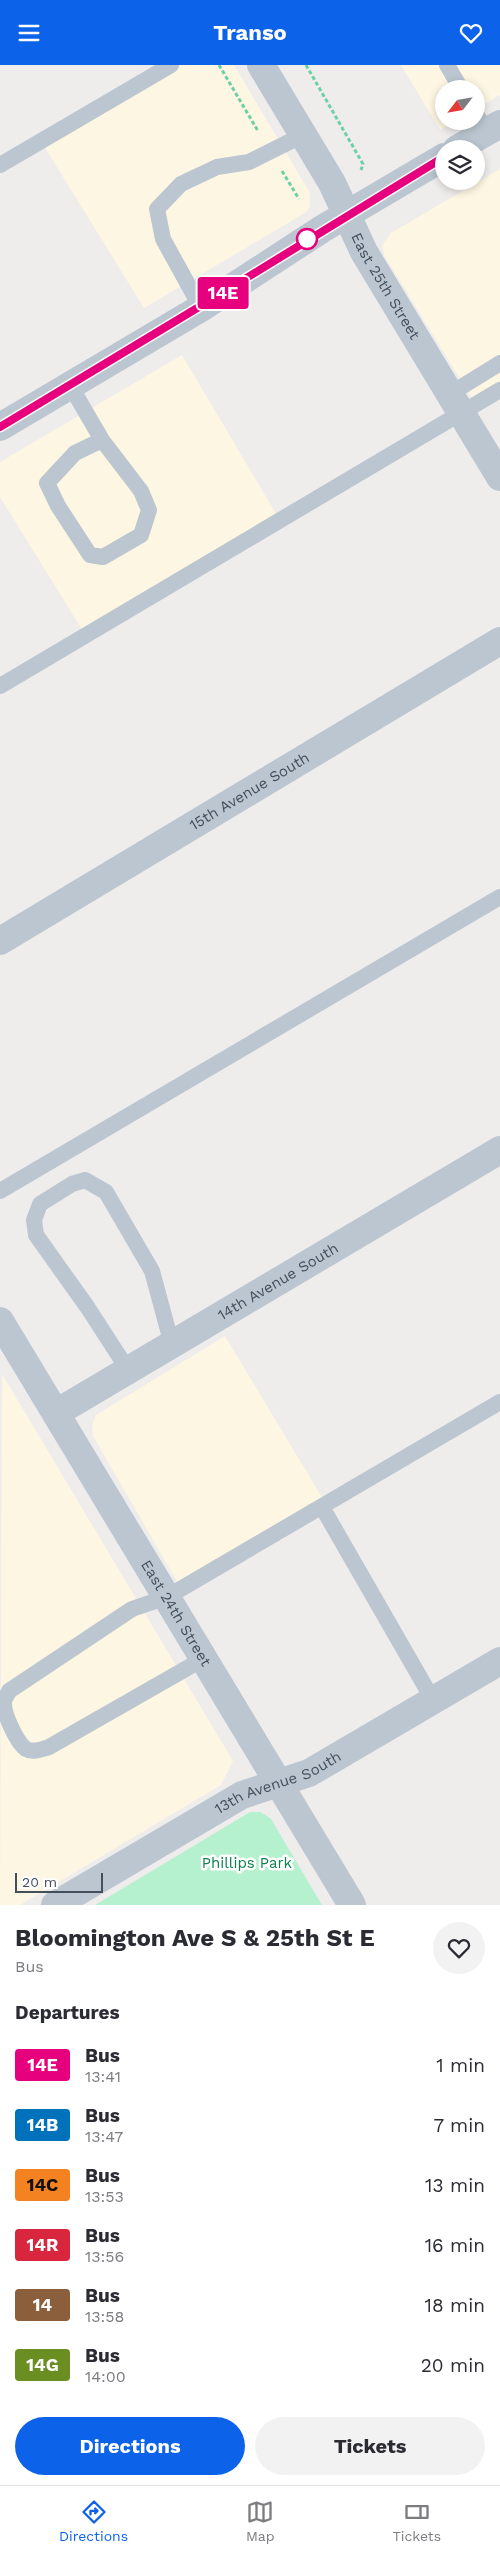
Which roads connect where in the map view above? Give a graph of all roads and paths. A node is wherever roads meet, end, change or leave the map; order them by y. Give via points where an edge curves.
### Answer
1 (171, 65) edge
2 (261, 65) edge
3 (306, 65) edge
4 (447, 65) edge
5 (456, 80) edge
6 (488, 123) edge
7 (303, 135) junction
8 (468, 140) edge
9 (435, 162) edge
10 (0, 165) edge
11 (361, 170) dead end
12 (347, 216) junction
13 (200, 308) junction
14 (500, 363) edge
15 (70, 385) junction
16 (500, 390) edge
17 (455, 404) junction
18 (0, 427) edge
19 (102, 439) junction
20 (500, 477) edge
21 (500, 641) edge
22 (0, 686) edge
23 (500, 897) edge
24 (0, 941) edge
25 (500, 1150) edge
26 (0, 1191) edge
27 (0, 1321) edge
28 (172, 1345) junction
29 (128, 1370) junction
30 (500, 1402) edge
31 (56, 1413) junction
32 (322, 1507) junction
33 (167, 1597) junction
34 (203, 1659) junction
35 (500, 1661) edge
36 (433, 1700) junction
37 (278, 1781) junction
38 (56, 1905) edge
39 (352, 1905) edge

1 - 10 lane
2 - 7 street, East 25th Street
3 - 11 path via 363,164
4 - 5 lane
6 - 8 street
7 - 12 street, East 25th Street via 332,183
7 - 13 lane via 249,161 217,167 181,184 157,209 163,239
9 - 12 street
12 - 13 street
12 - 17 street, East 25th Street via 364,253
13 - 15 street
14 - 17 lane
15 - 18 street
15 - 19 lane
16 - 17 lane
17 - 20 street, East 25th Street
17 - 22 lane
19 - 19 lane via 141,491 149,511 141,535 103,557 90,555 47,483 75,453
21 - 24 street, 15th Avenue South
23 - 26 lane
25 - 28 street, 14th Avenue South
27 - 31 street, East 24th Street
28 - 29 street, 14th Avenue South
28 - 29 lane via 152,1271 106,1192 85,1180 72,1184 40,1204 34,1219 36,1235
29 - 31 street, 14th Avenue South
30 - 32 lane
31 - 33 street, East 24th Street
32 - 33 lane
32 - 36 lane
33 - 34 street, East 24th Street
33 - 34 lane via 132,1609 10,1691 4,1702 16,1737 26,1749 34,1751 49,1747
34 - 37 street, East 24th Street
35 - 36 street, 13th Avenue South
36 - 37 street, 13th Avenue South via 309,1773
37 - 38 street, 13th Avenue South via 242,1795
37 - 39 street, East 24th Street

